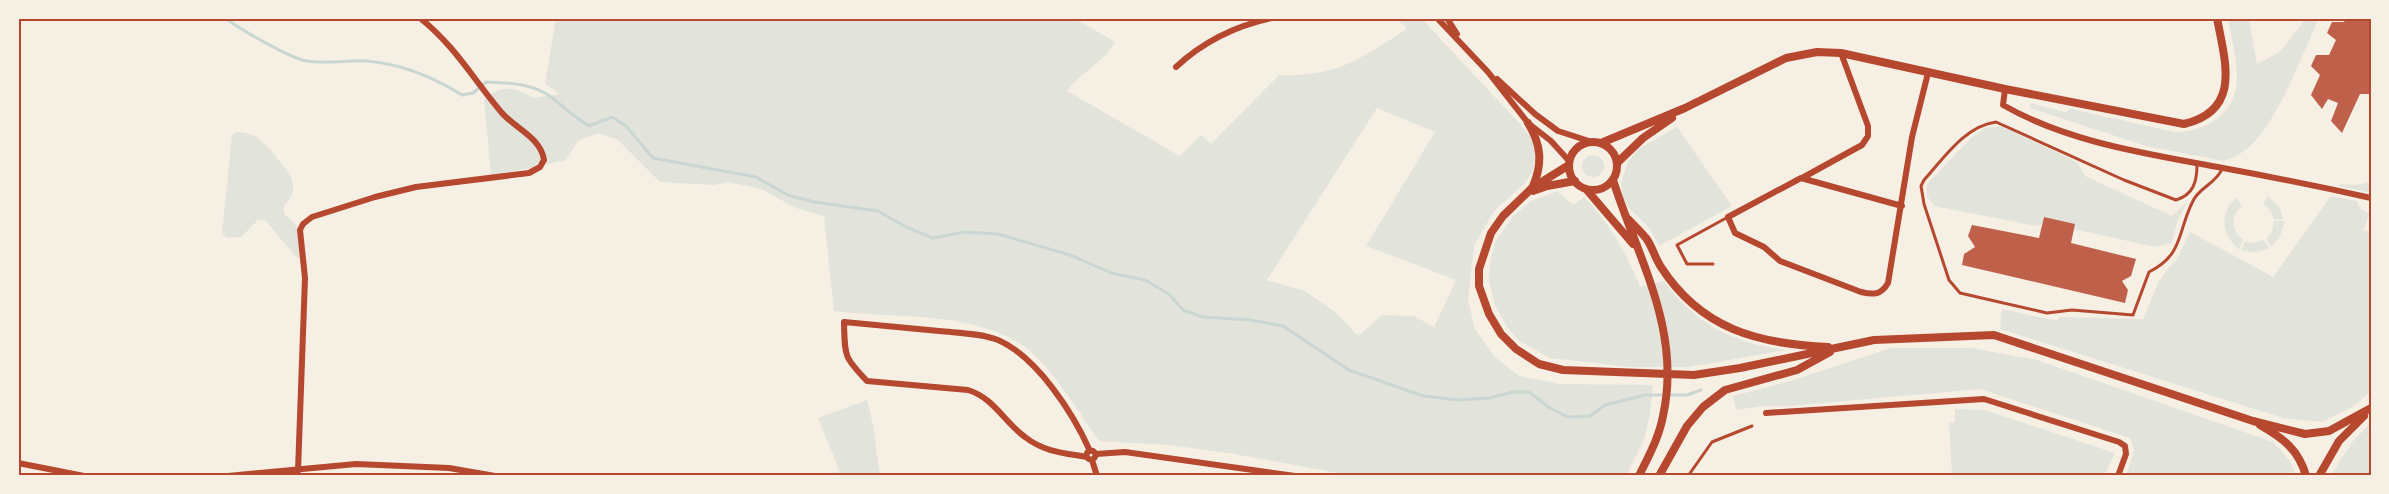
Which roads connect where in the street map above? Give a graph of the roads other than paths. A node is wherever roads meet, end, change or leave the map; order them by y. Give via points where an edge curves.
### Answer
1 (420, 18) edge
2 (1272, 18) edge
3 (1289, 18) edge
4 (1320, 18) edge
5 (1437, 18) edge
6 (1448, 18) edge
7 (2217, 18) edge
8 (1460, 40) junction
9 (1841, 53) junction
10 (1176, 67) dead end
11 (1488, 72) junction
12 (1928, 73) junction
13 (2005, 89) junction
14 (1685, 108) junction
15 (1528, 123) junction
16 (1596, 142) junction
17 (1617, 163) junction
18 (2197, 163) junction
19 (1569, 164) junction
20 (2223, 168) junction
21 (1802, 178) junction
22 (1613, 180) junction
23 (1575, 181) junction
24 (1532, 188) junction
25 (1586, 189) junction
26 (1521, 198) junction
27 (2371, 198) edge
28 (1902, 206) junction
29 (1624, 215) junction
30 (1728, 217) junction
31 (1639, 253) junction
32 (1713, 264) dead end
33 (1839, 347) junction
34 (2371, 408) edge
35 (1766, 413) dead end
36 (2253, 421) junction
37 (1752, 426) dead end
38 (1091, 455) junction
39 (18, 463) edge
40 (298, 471) junction
41 (84, 476) edge
42 (228, 476) edge
43 (495, 476) edge
44 (1097, 476) edge
45 (1295, 476) edge
46 (1639, 476) edge
47 (1659, 476) edge
48 (1688, 476) edge
49 (2118, 476) edge
50 (2306, 476) edge
51 (2319, 476) edge

1 - 40 street via 455,51 504,115 542,150 544,160 530,173 416,187 312,217 303,224 300,230 305,278
2 - 10 street via 1234,29 1200,47
3 - 4 street
5 - 8 street
6 - 8 street
7 - 13 street via 2226,84 2221,100 2198,120 2170,123
8 - 11 street
9 - 12 street
9 - 14 street via 1817,52 1786,58
9 - 21 street via 1868,126 1868,136 1862,145
11 - 15 street
11 - 16 street via 1558,131
12 - 13 street
12 - 28 street via 1912,137
13 - 18 street via 2004,105 2048,126 2106,144
14 - 16 street
14 - 17 street via 1643,138
15 - 19 street via 1551,141
15 - 24 street via 1540,148 1538,175
16 - 17 street via 1612,150
16 - 19 street via 1583,144
17 - 22 street
18 - 20 street
18 - 20 lane via 2195,185 2176,200 1996,122 1985,123 1968,133 1921,186 1949,280 1960,293 2047,313 2072,310 2133,315 2149,272 2174,254 2195,198
19 - 23 street
19 - 24 street
20 - 27 street
21 - 28 street
21 - 30 street
22 - 25 street via 1601,189
22 - 29 street
23 - 25 street
23 - 26 street via 1547,186
24 - 26 street
25 - 31 street
26 - 33 street via 1497,225 1484,250 1479,286 1489,314 1502,334 1539,364 1563,370 1694,375
28 - 30 street via 1888,283 1874,295 1780,261 1764,247 1735,234
29 - 31 street
29 - 33 street via 1646,238 1660,267 1702,313 1754,338
30 - 32 lane via 1677,244 1687,264
31 - 46 street via 1655,293 1668,366 1663,417
33 - 36 street via 1874,340 1994,335
33 - 47 street via 1797,370 1725,390 1687,426
34 - 36 street via 2329,431 2305,434
34 - 51 street via 2339,441
35 - 49 street via 1984,399 2120,442 2126,454
36 - 50 street via 2282,437 2296,451
37 - 48 lane via 1712,442
38 - 38 street via 1048,450 1034,443 979,393 867,381 848,362 844,322 996,339 1028,361 1050,386 1078,427
38 - 44 street
38 - 45 street via 1125,452
39 - 41 street
40 - 42 street
40 - 43 street via 356,464 449,468

